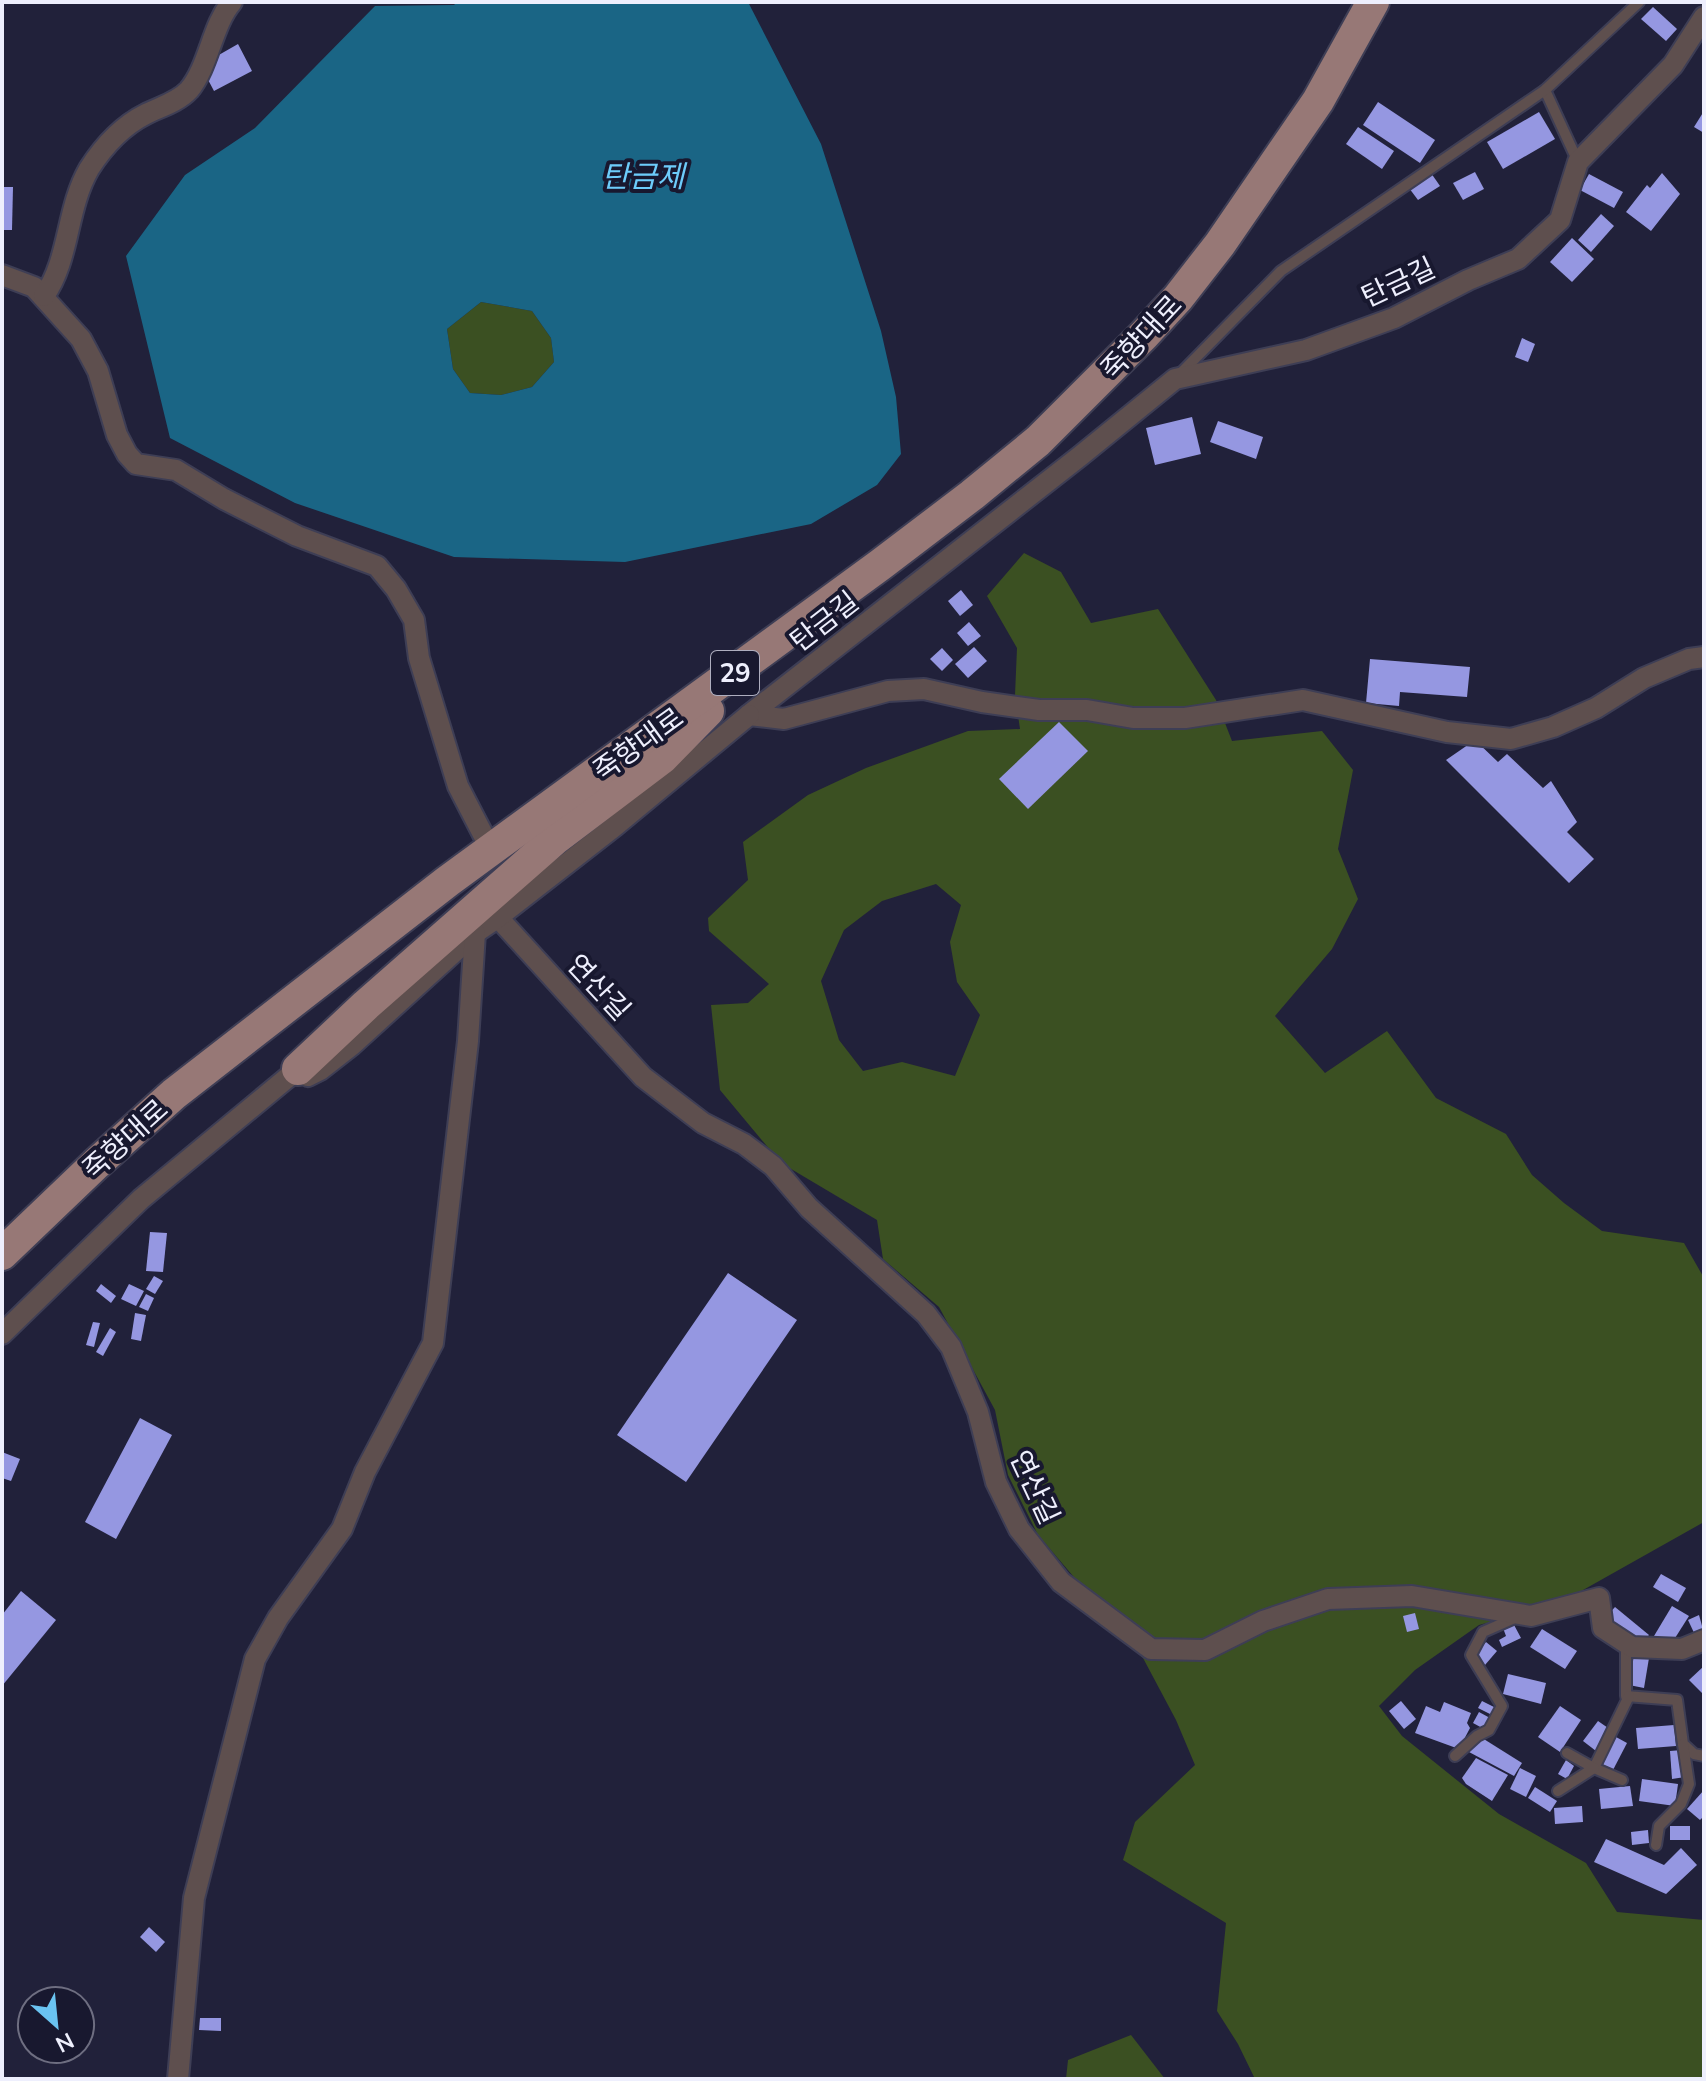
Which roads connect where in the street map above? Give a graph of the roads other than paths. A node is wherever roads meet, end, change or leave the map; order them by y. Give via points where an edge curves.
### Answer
1 (232, 2) edge
2 (1373, 2) edge
3 (1639, 2) edge
4 (1700, 28) edge
5 (1545, 90) junction
6 (1578, 162) junction
7 (2, 275) edge
8 (44, 296) junction
9 (1175, 379) junction
10 (774, 644) junction
11 (1704, 657) edge
12 (749, 715) junction
13 (491, 850) junction
14 (490, 910) junction
15 (475, 933) junction
16 (298, 1069) junction
17 (2, 1254) edge
18 (2, 1334) edge
19 (1522, 1615) junction
20 (1704, 1640) edge
21 (1626, 1643) junction
22 (1629, 1696) junction
23 (1683, 1744) junction
24 (1567, 1753) dead end
25 (1455, 1756) dead end
26 (1704, 1756) edge
27 (1594, 1768) junction
28 (1622, 1780) dead end
29 (1558, 1791) dead end
30 (1656, 1845) dead end
31 (178, 2079) edge

1 - 8 street via 188,91 122,129 89,170
2 - 10 main road, 죽향대로 / 29 via 1318,101 1249,206 1152,326 1038,441
3 - 5 lane
4 - 6 street, 탄금길 via 1673,65
5 - 6 lane
5 - 9 lane via 1281,271
6 - 9 street, 탄금길 via 1560,220 1518,259 1394,318 1306,350
7 - 8 street
8 - 13 street via 81,339 98,371 117,435 136,464 176,470 297,536 377,566 396,589 414,620 419,658 458,786
9 - 12 street, 탄금길
10 - 13 main road, 죽향대로 / 29
10 - 14 main road via 662,758 555,839
11 - 12 street via 1644,678 1553,727 1511,739 1447,732 1303,700 1185,718 1133,718 1087,710 1039,710 924,689 888,691 784,719
12 - 14 street, 탄금길 via 615,826
13 - 17 main road, 죽향대로 / 29 via 174,1094
14 - 15 street, 탄금길
14 - 16 main road via 366,1005
14 - 19 street, 연산길 via 643,1077 703,1123 773,1166 809,1208 926,1314 951,1347 978,1412 996,1482 1019,1529 1061,1582 1151,1649 1205,1650 1263,1621 1328,1599 1412,1596
15 - 16 street, 탄금길 via 320,1070 308,1076
15 - 31 street via 468,1041 433,1343 365,1472 342,1529 255,1659 194,1898
16 - 18 street via 141,1199
19 - 21 street, 연산길 via 1599,1598 1603,1628
19 - 25 lane via 1483,1632 1471,1655 1502,1706 1489,1730
20 - 21 street via 1682,1649
21 - 22 lane
22 - 23 lane via 1677,1700
22 - 27 lane
23 - 26 lane
23 - 30 lane via 1689,1784 1681,1804 1659,1826
24 - 27 lane
27 - 28 lane
27 - 29 lane

